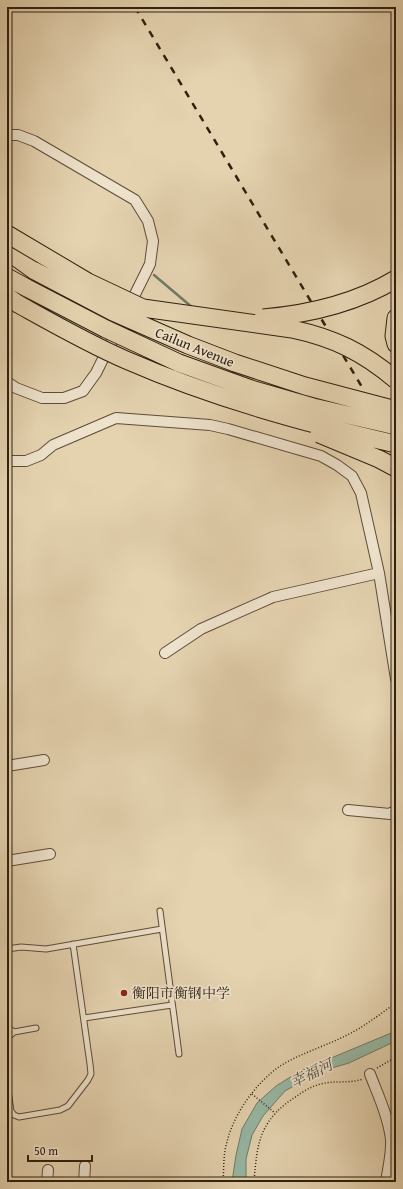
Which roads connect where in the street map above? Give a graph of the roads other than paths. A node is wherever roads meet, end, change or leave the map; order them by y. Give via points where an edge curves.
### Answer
1 (7, 135) edge
2 (7, 234) edge
3 (9, 252) edge
4 (7, 277) edge
5 (396, 279) edge
6 (13, 300) edge
7 (396, 318) edge
8 (226, 320) junction
9 (396, 344) edge
10 (396, 380) edge
11 (7, 382) edge
12 (244, 404) junction
13 (396, 410) edge
14 (396, 426) edge
15 (396, 444) edge
16 (7, 461) edge
17 (396, 468) edge
18 (379, 573) junction
19 (165, 653) dead end
20 (396, 678) edge
21 (44, 760) dead end
22 (7, 766) edge
23 (348, 810) dead end
24 (396, 810) edge
25 (50, 854) dead end
26 (7, 861) edge
27 (160, 911) dead end
28 (162, 928) junction
29 (73, 944) junction
30 (7, 949) edge
31 (172, 1005) junction
32 (84, 1018) junction
33 (7, 1027) edge
34 (36, 1028) dead end
35 (14, 1032) junction
36 (7, 1038) edge
37 (179, 1054) dead end
38 (370, 1074) road end
39 (7, 1084) edge
40 (85, 1166) dead end
41 (48, 1170) dead end
42 (47, 1182) edge
43 (84, 1182) edge
44 (386, 1182) edge

1 - 11 street via 18,135 34,142 134,200 148,221 153,241 150,264 96,374 83,391 64,398 42,398
2 - 8 highway, bridge via 88,282 143,308
3 - 13 highway, Cailun Avenue, bridge via 36,271 113,312 188,345 305,386
4 - 14 highway, Cailun Avenue, bridge via 106,329 179,363 313,407
5 - 8 highway, bridge via 366,294 329,307 293,315
6 - 12 highway, bridge via 63,329 126,360
7 - 9 highway
8 - 10 highway, bridge via 292,329 332,339 378,364
12 - 15 highway, bridge via 314,425
12 - 17 highway, bridge
16 - 18 street via 26,461 53,445 116,418 228,429 321,456 352,476 361,493
18 - 19 street via 274,598 201,629
18 - 20 street
21 - 22 street
23 - 24 street via 390,814
25 - 26 street
27 - 28 lane
28 - 29 lane
28 - 31 lane
29 - 30 lane via 46,949
29 - 32 lane
31 - 32 lane
31 - 37 lane
32 - 39 lane via 91,1074 68,1106 60,1110 19,1117 11,1111
33 - 35 lane
34 - 35 lane
35 - 36 lane
38 - 44 street via 387,1118 391,1140
40 - 43 street
41 - 42 street

